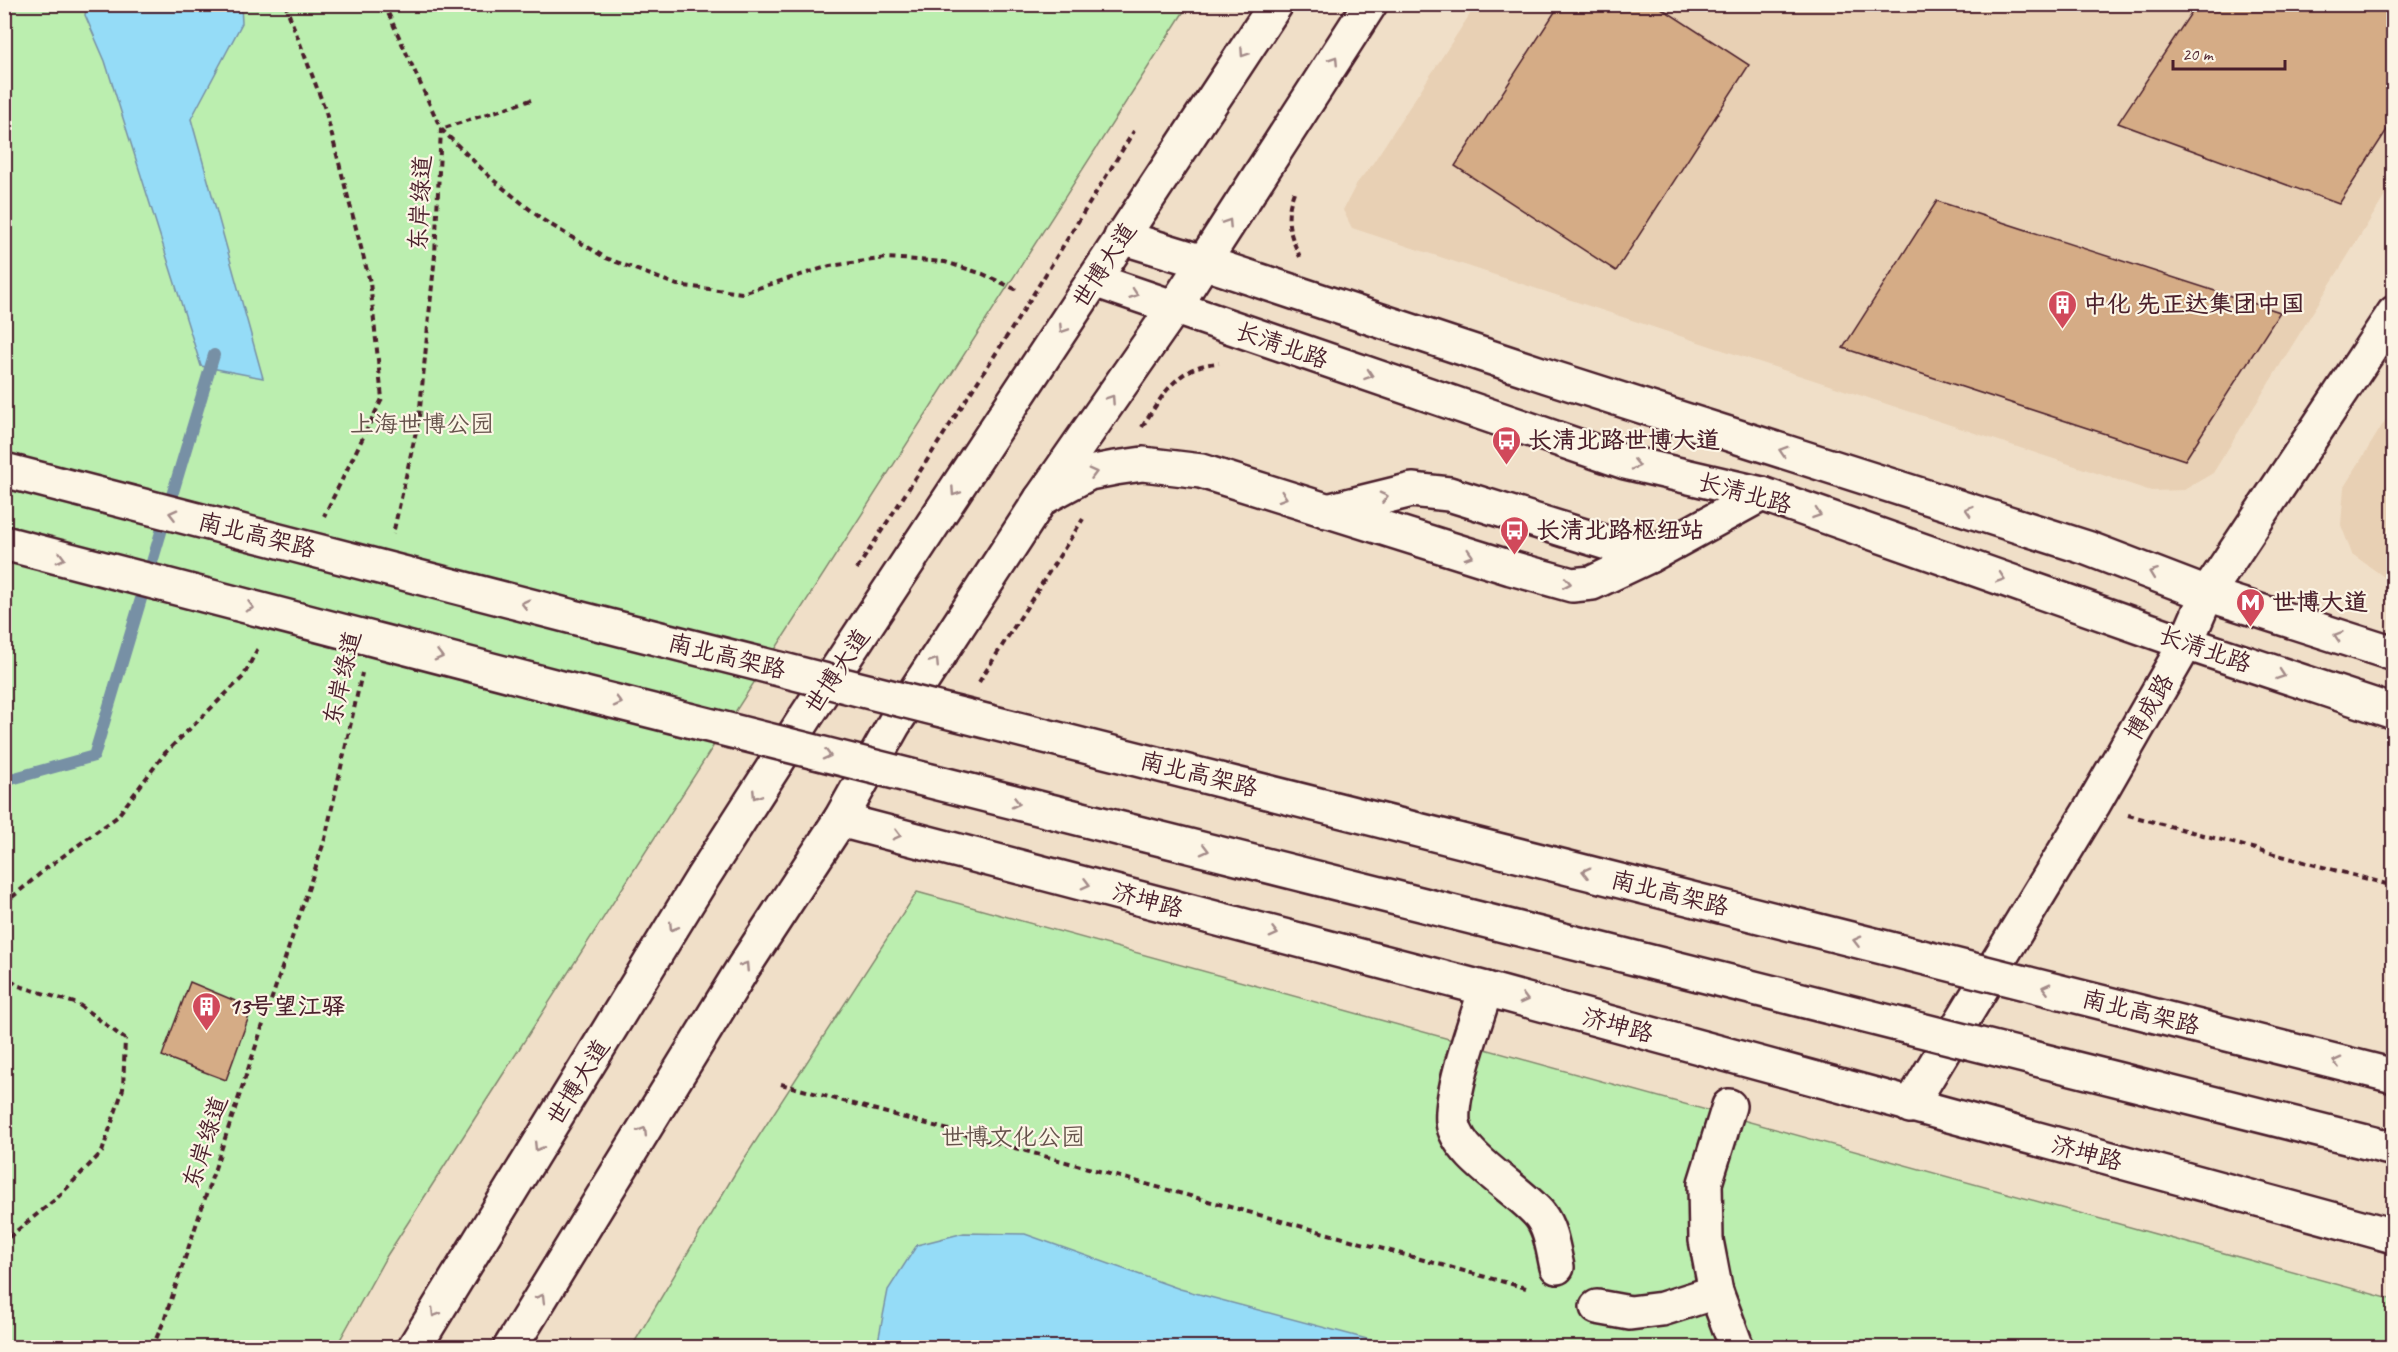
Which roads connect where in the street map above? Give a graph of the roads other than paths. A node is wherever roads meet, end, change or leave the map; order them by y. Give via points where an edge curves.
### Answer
1 (1276, 4) edge
2 (1370, 4) edge
3 (1121, 237) junction
4 (1203, 262) junction
5 (1094, 280) junction
6 (1174, 308) junction
7 (2394, 313) edge
8 (4, 470) edge
9 (1762, 494) junction
10 (1041, 499) junction
11 (1328, 511) junction
12 (4, 543) edge
13 (1649, 556) junction
14 (2207, 594) junction
15 (2186, 643) junction
16 (2394, 654) edge
17 (2394, 712) edge
18 (840, 820) junction
19 (1486, 989) junction
20 (2394, 1076) edge
21 (1729, 1106) dead end
22 (1910, 1106) junction
23 (2394, 1149) edge
24 (2394, 1236) edge
25 (1557, 1267) dead end
26 (1716, 1292) junction
27 (1597, 1307) dead end
28 (414, 1347) edge
29 (510, 1347) edge
30 (1737, 1347) edge

1 -> 3 main road, 世博大道
4 -> 2 main road
3 - 4 main road, 长清北路
3 - 5 main road, 世博大道
4 - 6 main road
14 -> 4 main road, 长清北路 via 2087,548
5 -> 6 main road, 长清北路
5 -> 28 main road, 世博大道 via 728,839
6 -> 9 main road, 长清北路 via 1624,462
10 -> 6 main road
7 - 14 main road, 博成路
20 -> 8 main road, 南北高架路, bridge
9 - 13 main road
9 -> 15 main road, 长清北路
10 -> 11 main road via 1089,473 1143,464 1201,471
18 -> 10 main road via 894,724
11 -> 13 main road via 1412,490 1449,494
11 -> 13 main road via 1572,585 1592,583
12 -> 23 main road, bridge via 561,688
14 - 15 main road, 博成路
16 -> 14 main road, 长清北路
15 -> 17 main road, 长清北路
15 - 22 main road, 博成路 via 2093,805
18 -> 19 main road, 济坤路
29 -> 18 main road via 743,968
19 -> 22 main road, 济坤路
19 - 25 main road via 1454,1100 1453,1124 1465,1148 1540,1216 1550,1235
21 - 26 main road via 1705,1183 1706,1240
22 - 24 main road, 济坤路
26 - 27 main road via 1630,1313
26 - 30 main road

